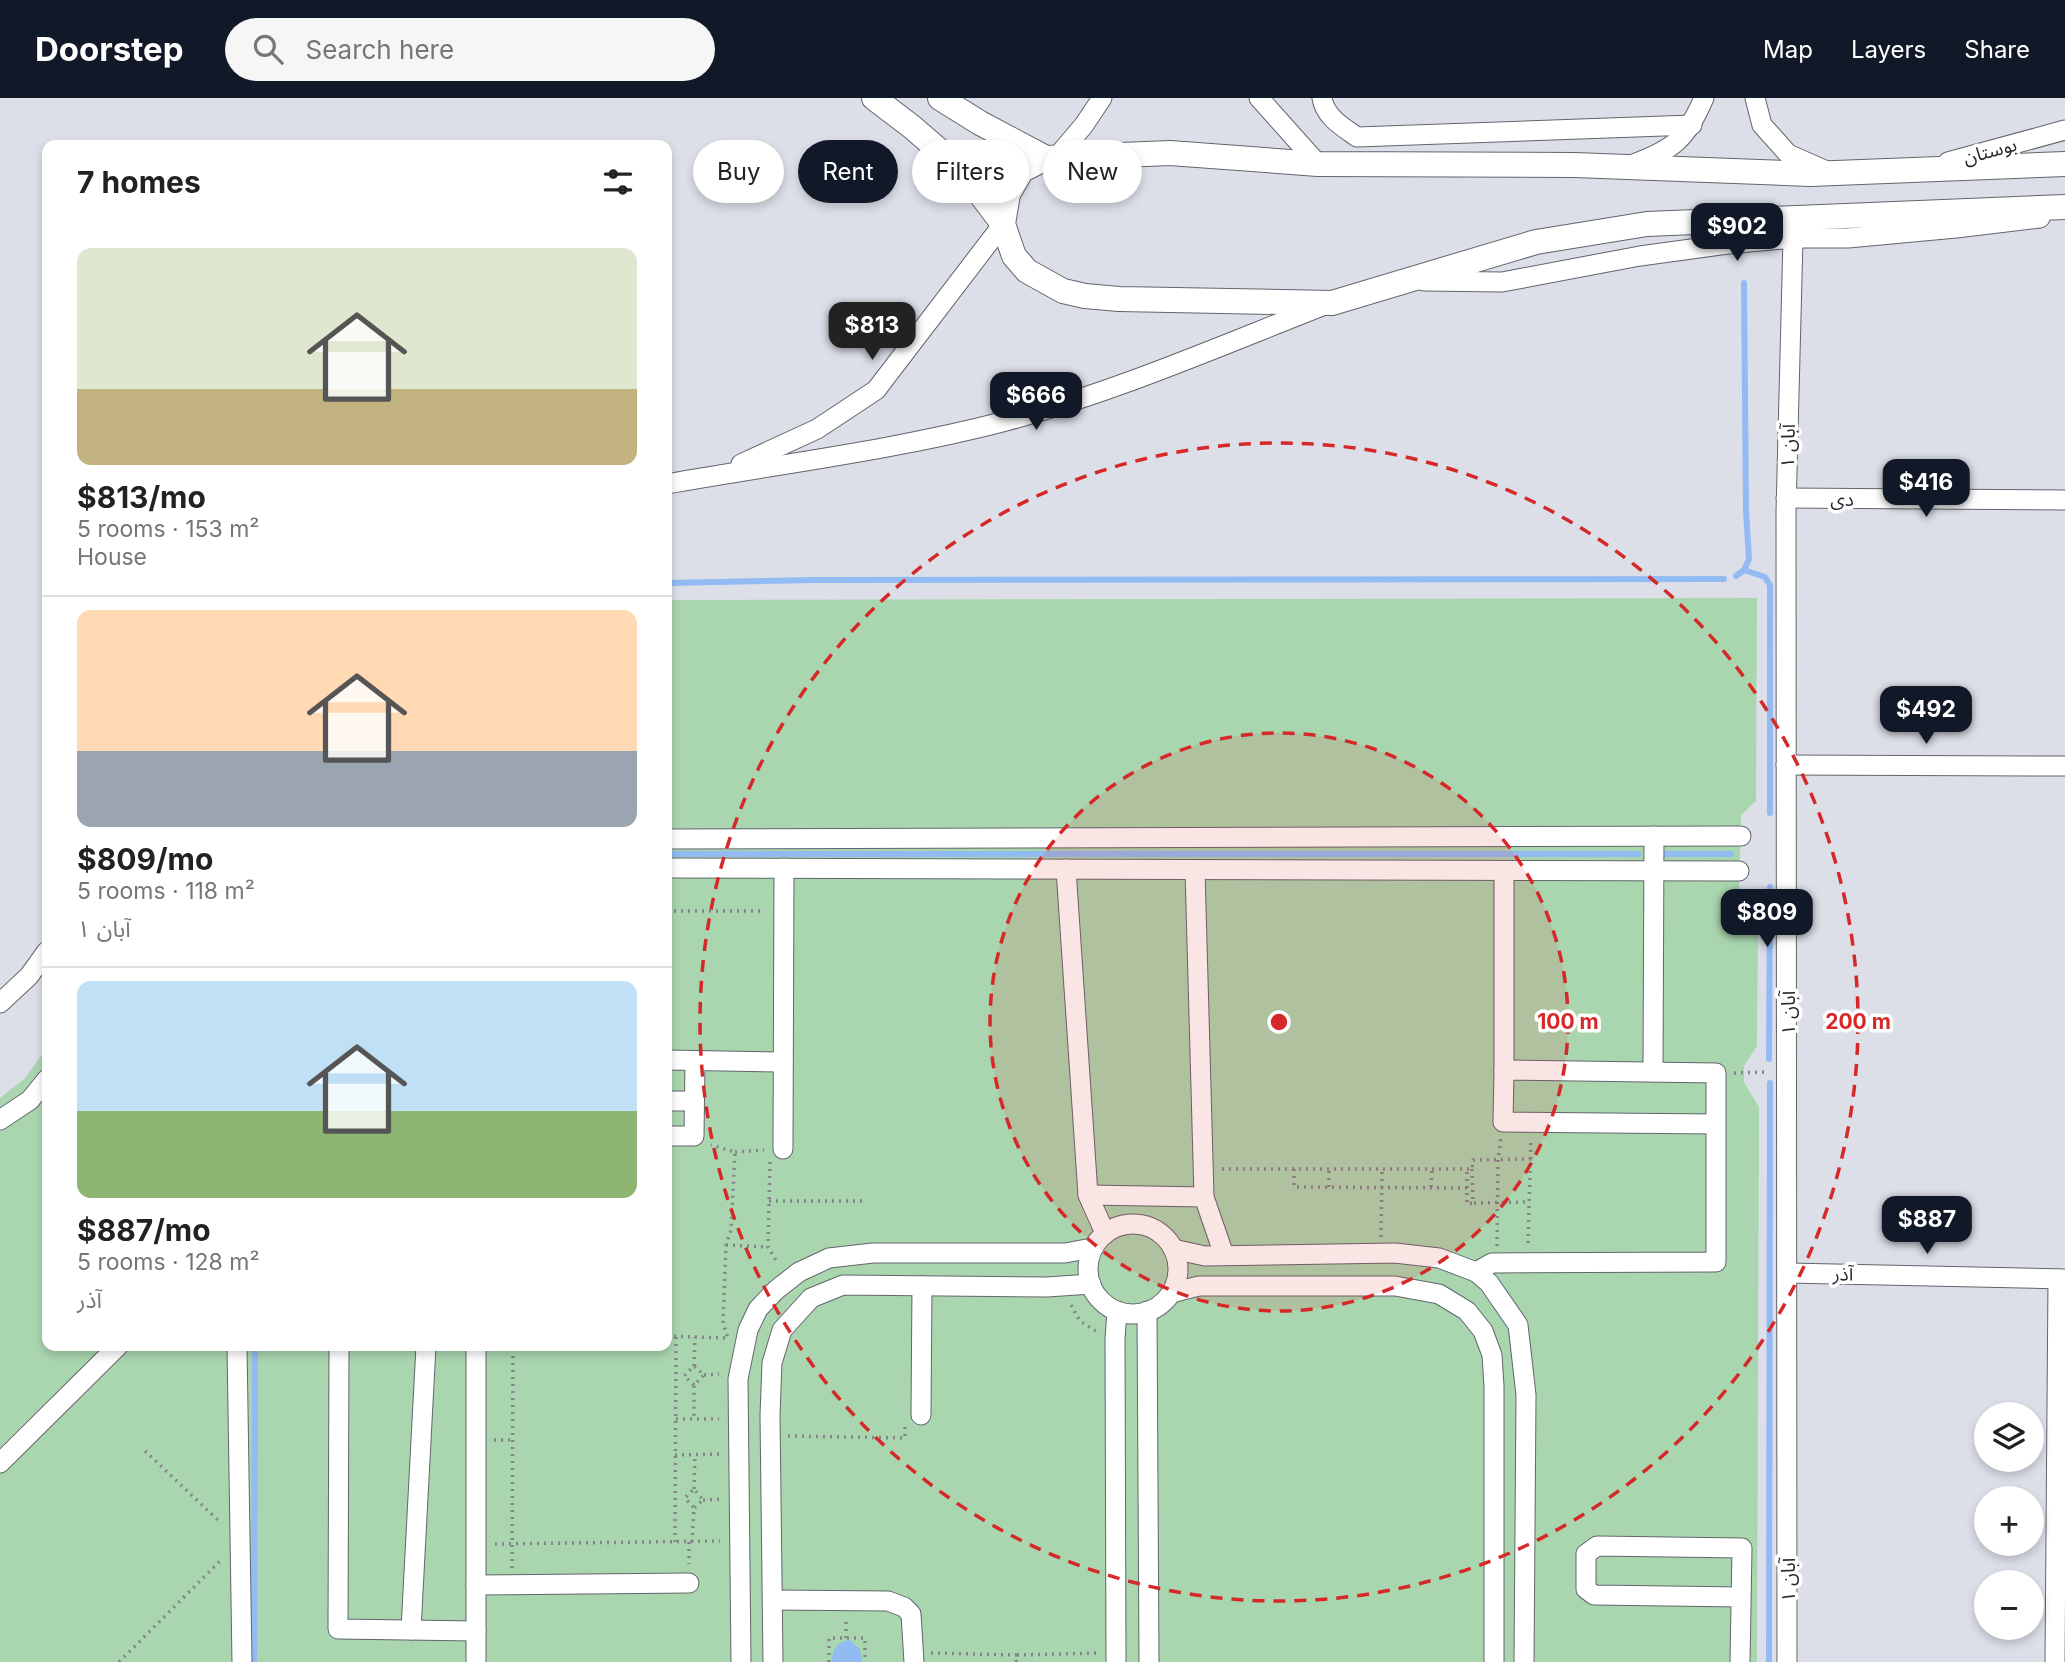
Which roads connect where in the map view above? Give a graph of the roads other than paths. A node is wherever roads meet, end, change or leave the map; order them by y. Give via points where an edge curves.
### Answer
1 (874, 98) edge
2 (940, 98) edge
3 (1102, 98) edge
4 (1259, 98) edge
5 (1322, 98) edge
6 (1704, 98) edge
7 (1755, 98) edge
8 (1692, 125) junction
9 (2065, 130) edge
10 (1069, 140) edge
11 (1043, 154) edge
12 (1142, 154) edge
13 (1043, 161) edge
14 (1318, 164) junction
15 (2065, 164) edge
16 (1625, 167) junction
17 (1915, 171) junction
18 (1833, 174) junction
19 (2065, 207) edge
20 (2065, 214) edge
21 (1003, 224) junction
22 (1793, 238) junction
23 (1409, 281) junction
24 (1332, 303) junction
25 (718, 475) junction
26 (672, 483) edge
27 (1786, 498) junction
28 (2065, 500) edge
29 (1786, 765) junction
30 (2065, 766) edge
31 (1654, 836) junction
32 (1741, 836) dead end
33 (672, 839) edge
34 (672, 868) edge
35 (784, 868) junction
36 (1066, 869) junction
37 (1195, 870) junction
38 (1504, 871) junction
39 (1654, 871) junction
40 (1740, 871) dead end
41 (42, 958) edge
42 (0, 1003) edge
43 (672, 1060) edge
44 (695, 1060) junction
45 (783, 1062) junction
46 (1504, 1070) junction
47 (1653, 1072) junction
48 (42, 1085) edge
49 (672, 1101) edge
50 (695, 1101) junction
51 (0, 1120) edge
52 (1716, 1124) junction
53 (672, 1136) edge
54 (783, 1149) dead end
55 (1088, 1195) junction
56 (1204, 1197) junction
57 (1105, 1233) junction
58 (1092, 1248) junction
59 (1173, 1249) junction
60 (1388, 1253) junction
61 (1224, 1255) junction
62 (1476, 1272) junction
63 (1788, 1273) junction
64 (2062, 1279) edge
65 (1091, 1284) junction
66 (922, 1286) junction
67 (1395, 1286) junction
68 (1171, 1293) junction
69 (1117, 1311) junction
70 (1147, 1311) junction
71 (113, 1351) edge
72 (237, 1351) edge
73 (339, 1351) edge
74 (426, 1351) edge
75 (476, 1351) edge
76 (921, 1415) road end
77 (0, 1463) edge
78 (732, 1542) junction
79 (1526, 1542) junction
80 (773, 1543) junction
81 (1494, 1543) junction
82 (689, 1583) dead end
83 (476, 1586) junction
84 (1741, 1597) junction
85 (774, 1600) junction
86 (411, 1630) junction
87 (476, 1630) junction
88 (914, 1658) edge
89 (1111, 1659) edge
90 (242, 1662) edge
91 (475, 1662) edge
92 (741, 1662) edge
93 (774, 1662) edge
94 (1149, 1662) edge
95 (1494, 1662) edge
96 (1524, 1662) edge
97 (1740, 1662) edge
98 (1787, 1662) edge
99 (2055, 1662) edge

1 - 21 main road via 963,171
2 - 11 main road
3 - 10 street
4 - 14 street
5 - 8 street via 1335,121 1357,137
6 - 8 street
7 - 18 street via 1762,125 1788,154
8 - 16 street via 1667,152
9 - 17 street, بوستان
12 - 14 main road
13 - 21 main road via 1022,170 1008,194
14 - 16 main road
15 - 17 main road
16 - 18 main road
17 - 18 main road
19 - 23 main road via 1647,224 1536,243
20 - 22 street via 1849,238
21 - 24 main road via 1014,256 1027,271 1063,291 1119,299
21 - 25 street via 876,390 817,429
22 - 23 street via 1640,256 1502,282
22 - 27 street, آبان ۱
23 - 24 main road
24 - 25 street via 1114,387 1006,421 881,448
25 - 26 street
27 - 28 street, دی
27 - 29 street, آبان ۱
29 - 30 street
29 - 63 street, آبان ۱
31 - 32 street
31 - 33 street
31 - 39 street
34 - 35 street
35 - 36 street
35 - 45 street
36 - 37 street
36 - 55 street
37 - 38 street
37 - 56 street
38 - 39 street
38 - 46 street
39 - 40 street
39 - 47 street
41 - 42 street
43 - 44 street
44 - 45 street
44 - 50 street
45 - 54 street
46 - 47 street
46 - 52 street via 1503,1122
47 - 52 street via 1716,1073
48 - 51 street via 30,1100
49 - 50 street
50 - 53 street via 694,1136
52 - 62 street via 1716,1262 1492,1263
55 - 56 street
55 - 57 street
56 - 61 street
57 - 58 street
57 - 59 street via 1140,1224 1165,1237
58 - 65 street via 1088,1262
58 - 78 street via 1065,1253 829,1258 799,1272 776,1290 758,1309 742,1351
59 - 61 street
59 - 68 street via 1177,1279
60 - 61 street
60 - 62 street via 1439,1258
60 - 67 street
62 - 79 street via 1518,1325 1526,1395
63 - 64 street, آذر
63 - 98 street, آبان ۱
64 - 99 street
65 - 66 street
65 - 69 street via 1103,1304
66 - 76 street
66 - 80 street via 843,1285 811,1298 782,1330 772,1363
67 - 68 street via 1199,1286
67 - 81 street via 1439,1294 1467,1311 1483,1331 1492,1355 1494,1386
68 - 70 street
69 - 70 street
69 - 89 street
70 - 94 street
71 - 77 street
72 - 90 street
73 - 86 street via 338,1629
74 - 86 street
75 - 83 street
78 - 80 street
78 - 92 street
79 - 81 street
79 - 96 street
80 - 85 street
81 - 95 street
82 - 83 street
83 - 87 street
84 - 84 street via 1742,1548 1597,1546 1586,1554 1586,1589 1594,1595
84 - 97 street
85 - 88 street via 888,1601 904,1607 911,1614
85 - 93 street
86 - 87 street
87 - 91 street
89 - 94 street

